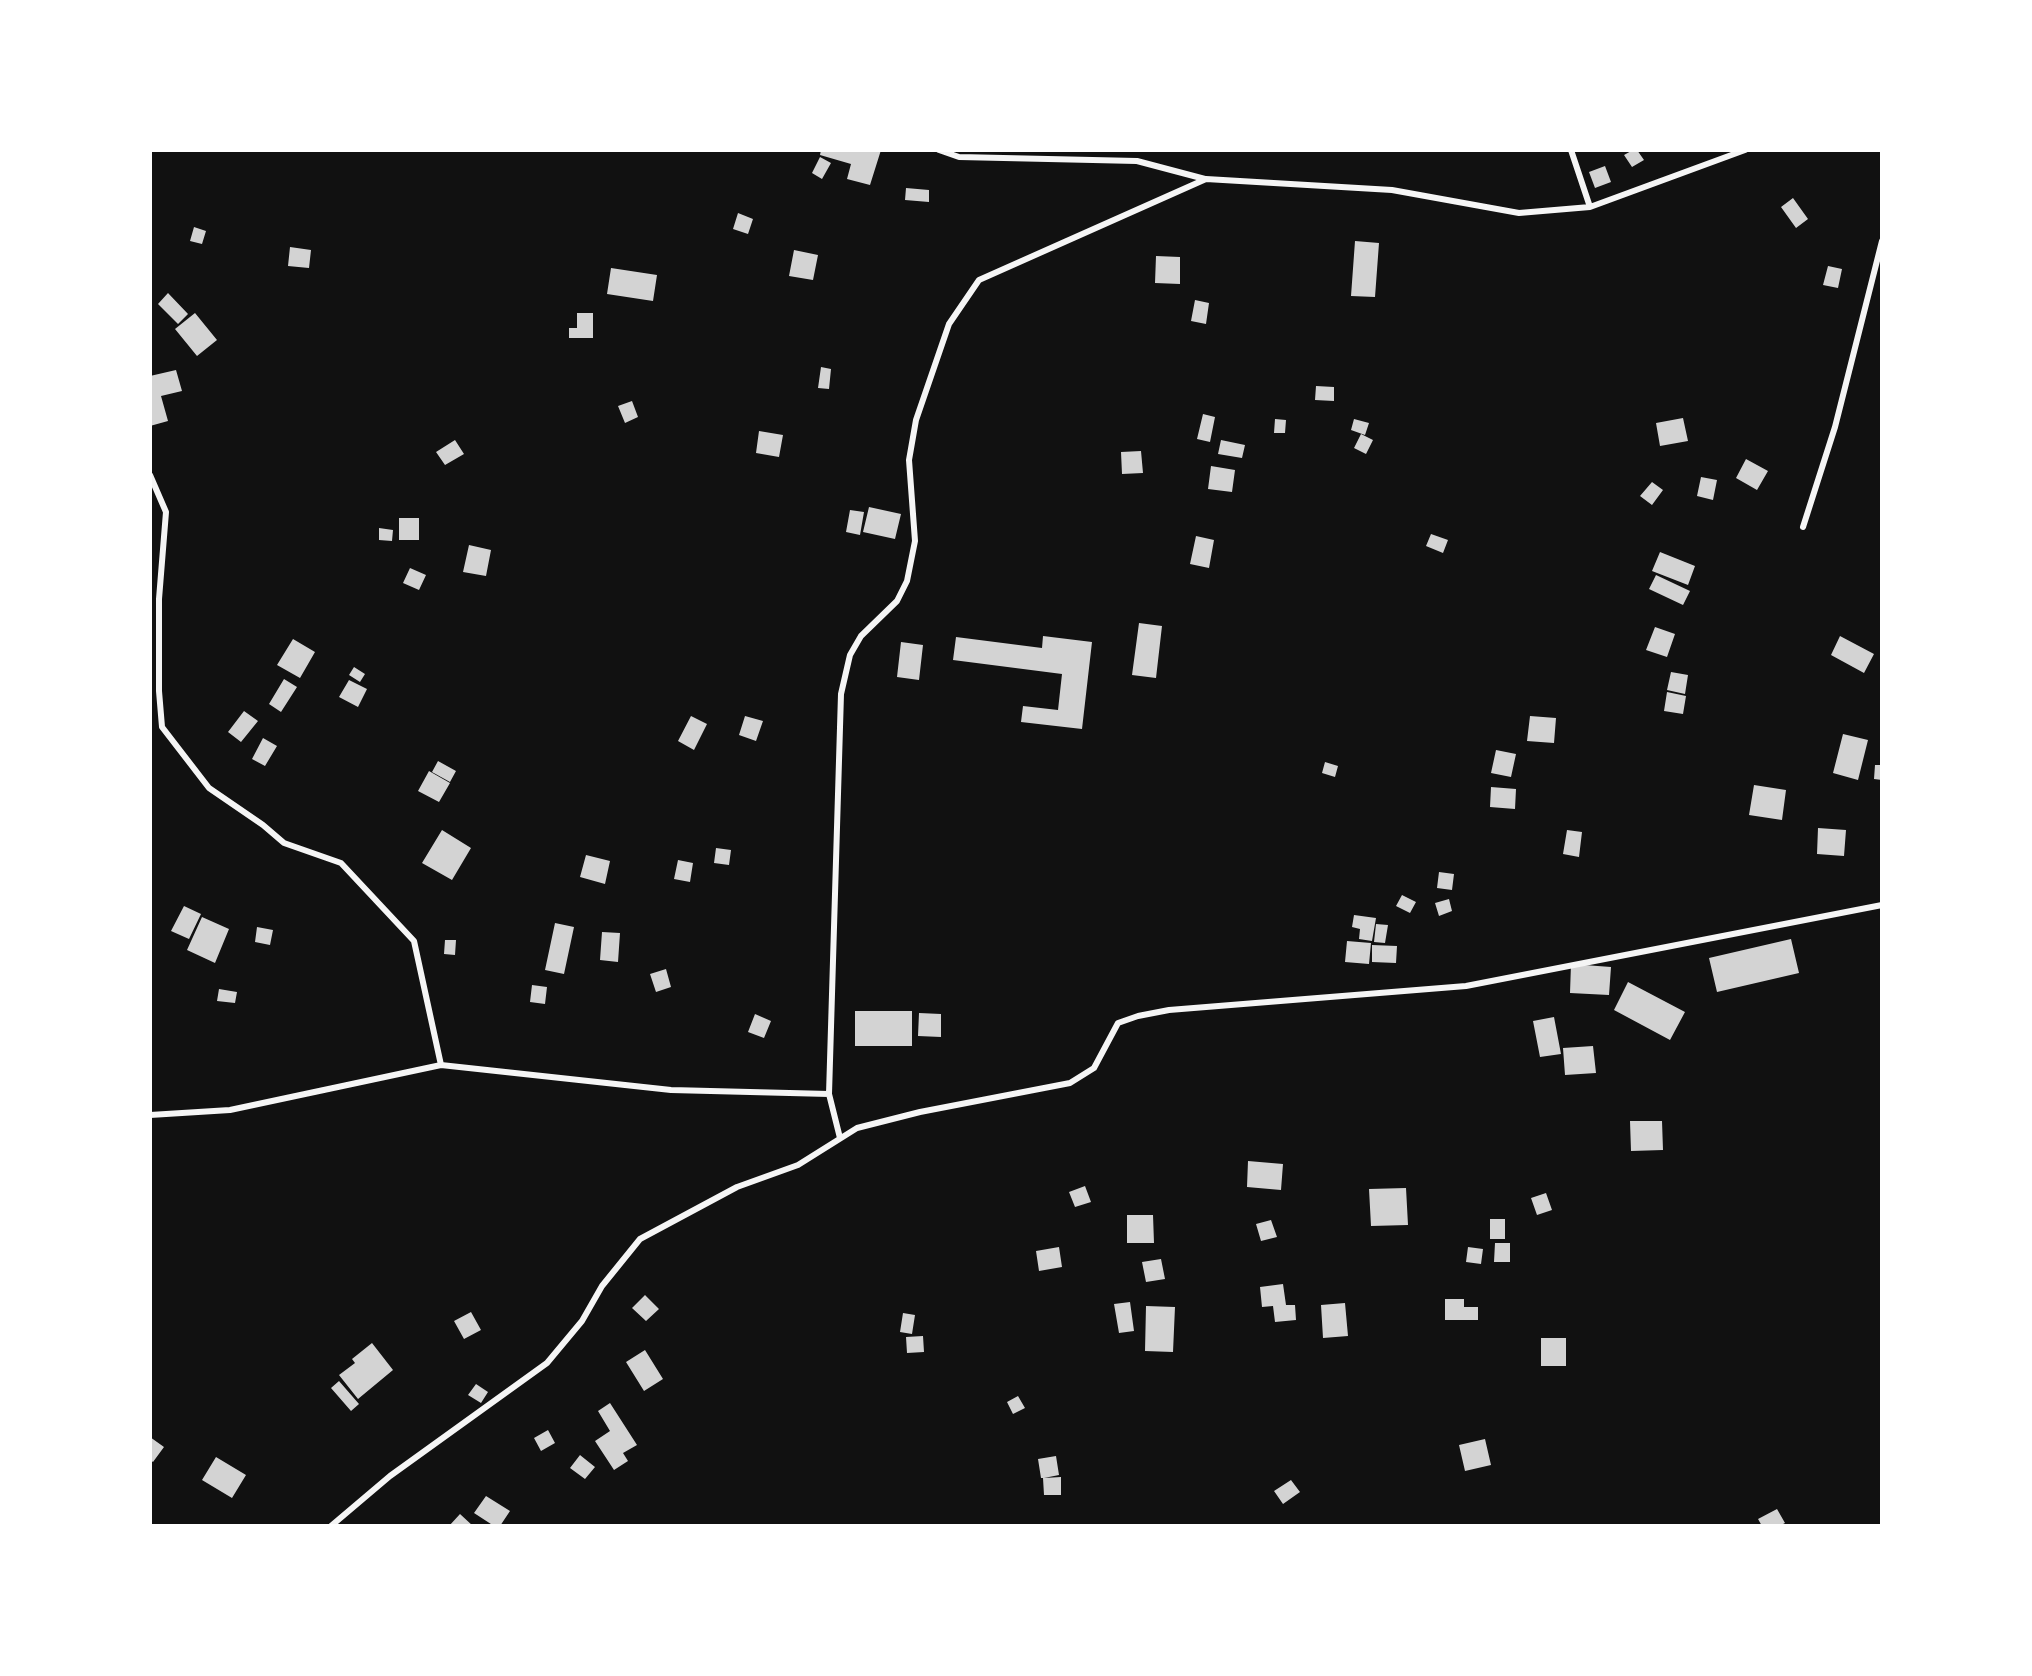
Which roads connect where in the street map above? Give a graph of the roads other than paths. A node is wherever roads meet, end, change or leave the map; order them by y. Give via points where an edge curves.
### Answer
1 (939, 150) edge
2 (1571, 150) edge
3 (1746, 150) edge
4 (1206, 179) junction
5 (1590, 207) junction
6 (1882, 241) edge
7 (150, 475) edge
8 (1803, 527) dead end
9 (1882, 904) edge
10 (441, 1065) junction
11 (829, 1094) junction
12 (150, 1115) edge
13 (840, 1138) junction
14 (331, 1526) edge

1 - 4 street via 959,157 1137,161
2 - 5 street
3 - 5 street
4 - 5 street via 1392,190 1519,213
4 - 11 street via 979,280 949,324 916,420 909,460 915,542 908,581 897,601 861,636 850,655 841,694
6 - 8 street via 1835,427
7 - 10 street via 166,512 159,600 162,727 209,788 284,843 341,863 414,941
9 - 13 street via 1466,986 1169,1010 1138,1016 1118,1023 1094,1068 1070,1083 920,1112 857,1128
10 - 11 street via 671,1090
10 - 12 street via 230,1110
11 - 13 street
13 - 14 street via 798,1165 737,1187 640,1239 547,1363 390,1476

